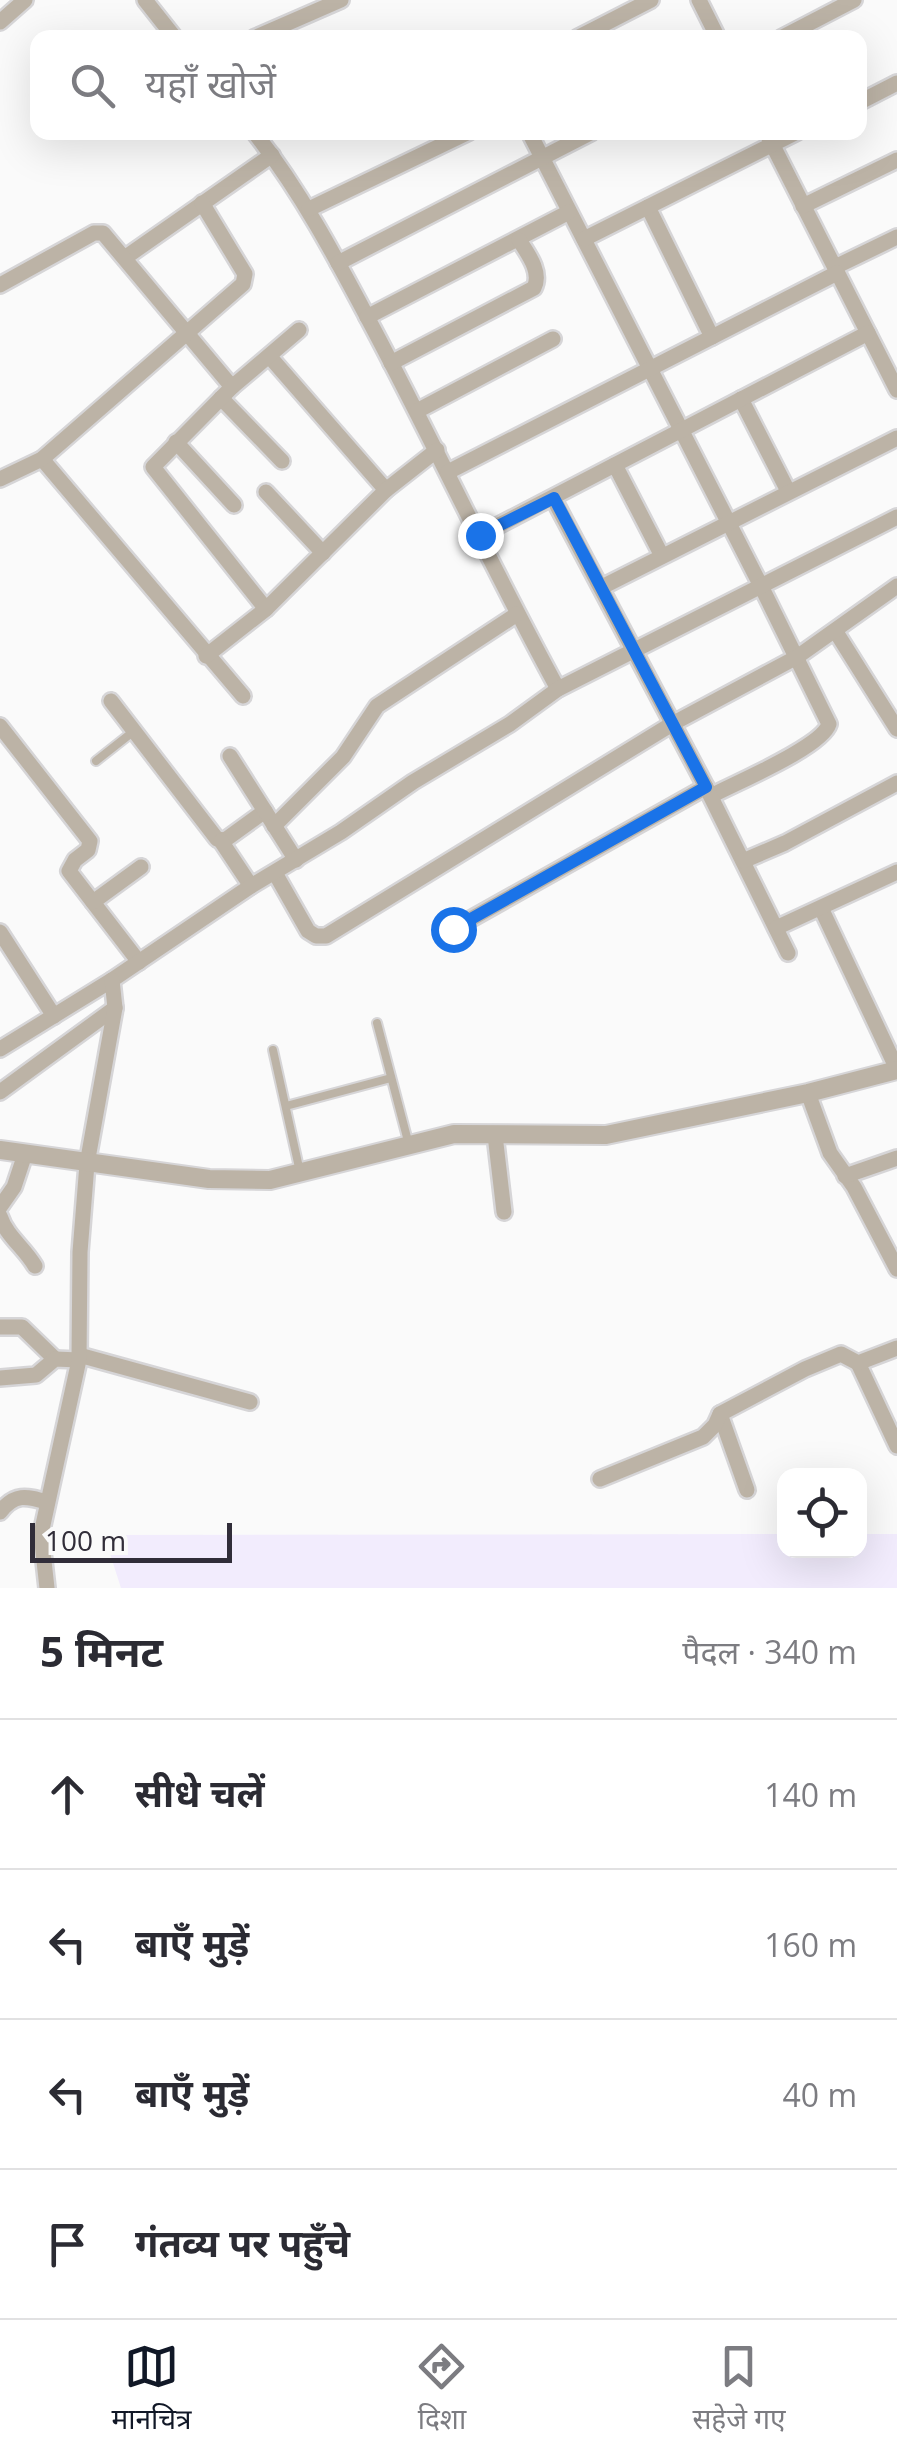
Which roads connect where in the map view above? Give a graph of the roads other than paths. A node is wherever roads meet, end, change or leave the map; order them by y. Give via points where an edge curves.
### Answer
1 (26, 0) edge
2 (145, 0) edge
3 (341, 0) edge
4 (650, 0) edge
5 (699, 0) edge
6 (854, 0) edge
7 (0, 22) edge
8 (169, 30) edge
9 (272, 30) edge
10 (592, 30) edge
11 (714, 30) edge
12 (796, 30) edge
13 (897, 83) edge
14 (867, 98) edge
15 (260, 140) edge
16 (451, 140) edge
17 (533, 140) edge
18 (577, 140) edge
19 (767, 140) edge
20 (770, 140) edge
21 (272, 155) junction
22 (542, 158) junction
23 (897, 160) edge
24 (202, 203) junction
25 (803, 206) junction
26 (648, 207) junction
27 (308, 209) junction
28 (570, 212) junction
29 (897, 237) edge
30 (584, 239) junction
31 (520, 240) junction
32 (126, 257) junction
33 (338, 263) junction
34 (836, 270) junction
35 (0, 285) edge
36 (367, 317) junction
37 (299, 330) dead end
38 (868, 333) junction
39 (186, 334) junction
40 (712, 337) junction
41 (553, 339) dead end
42 (270, 357) junction
43 (392, 363) junction
44 (650, 369) junction
45 (897, 390) edge
46 (227, 392) junction
47 (741, 399) junction
48 (417, 411) junction
49 (682, 430) junction
50 (897, 438) edge
51 (176, 442) junction
52 (437, 450) junction
53 (42, 459) junction
54 (282, 461) dead end
55 (615, 465) junction
56 (448, 472) junction
57 (0, 480) edge
58 (386, 490) junction
59 (788, 491) junction
60 (266, 492) dead end
61 (554, 498) junction
62 (234, 505) dead end
63 (897, 517) edge
64 (729, 523) junction
65 (480, 535) junction
66 (324, 553) junction
67 (662, 556) junction
68 (762, 586) junction
69 (897, 586) edge
70 (602, 588) junction
71 (266, 609) junction
72 (517, 614) junction
73 (836, 632) junction
74 (633, 650) junction
75 (206, 656) junction
76 (797, 657) junction
77 (558, 689) junction
78 (243, 696) dead end
79 (111, 701) dead end
80 (672, 724) junction
81 (0, 726) edge
82 (897, 728) edge
83 (134, 731) junction
84 (230, 756) dead end
85 (96, 761) dead end
86 (897, 783) edge
87 (708, 792) junction
88 (265, 812) junction
89 (274, 826) junction
90 (221, 841) junction
91 (296, 860) junction
92 (743, 861) junction
93 (142, 867) dead end
94 (274, 873) junction
95 (893, 874) edge
96 (251, 886) junction
97 (897, 894) edge
98 (93, 902) junction
99 (821, 908) junction
100 (776, 928) junction
101 (453, 929) dead end
102 (0, 932) edge
103 (788, 953) dead end
104 (139, 962) junction
105 (112, 980) junction
106 (116, 1008) junction
107 (54, 1016) junction
108 (378, 1023) dead end
109 (0, 1049) edge
110 (272, 1050) dead end
111 (897, 1070) edge
112 (391, 1078) junction
113 (0, 1092) edge
114 (808, 1094) junction
115 (286, 1106) junction
116 (495, 1134) junction
117 (409, 1145) junction
118 (0, 1150) edge
119 (25, 1154) junction
120 (897, 1158) edge
121 (87, 1164) junction
122 (300, 1172) junction
123 (845, 1176) junction
124 (0, 1206) edge
125 (504, 1212) dead end
126 (0, 1216) edge
127 (35, 1266) dead end
128 (897, 1269) edge
129 (0, 1327) edge
130 (897, 1348) edge
131 (55, 1359) junction
132 (78, 1361) junction
133 (858, 1363) junction
134 (0, 1378) edge
135 (250, 1402) dead end
136 (720, 1414) junction
137 (897, 1446) edge
138 (600, 1479) dead end
139 (747, 1490) dead end
140 (48, 1499) junction
141 (0, 1512) edge
142 (46, 1588) edge

1 - 7 street
2 - 8 street
3 - 9 street
4 - 10 street
5 - 11 street
6 - 12 street
13 - 14 street
15 - 21 street
16 - 27 street
17 - 22 street
18 - 22 street
19 - 26 street
20 - 25 street
21 - 24 street
21 - 27 street
22 - 28 street
22 - 33 street
23 - 25 street
24 - 32 street
24 - 39 street via 246,279
25 - 34 street
26 - 30 street
26 - 40 street
27 - 33 street
28 - 30 street
28 - 31 street
29 - 34 street
30 - 44 street
31 - 36 street
31 - 43 street via 536,271 534,288
32 - 35 street via 106,235 94,232
32 - 39 street
33 - 36 street
34 - 38 street
34 - 40 street
36 - 43 street
37 - 42 street
38 - 45 street
38 - 47 street
39 - 46 street
39 - 53 street
40 - 44 street
41 - 48 street
42 - 46 street
42 - 58 street
43 - 48 street
44 - 49 street
44 - 56 street
46 - 51 street
46 - 54 street
47 - 49 street
47 - 59 street
48 - 52 street
49 - 55 street
49 - 64 street
50 - 59 street
51 - 62 street
51 - 71 street via 154,464 155,474
52 - 56 street
52 - 58 street
53 - 57 street
53 - 75 street
55 - 61 street
55 - 67 street
56 - 65 street
58 - 66 street
59 - 64 street
60 - 66 street
61 - 65 street
61 - 70 street
63 - 68 street
64 - 67 street
64 - 68 street
65 - 72 street
66 - 71 street
67 - 70 street
68 - 74 street
68 - 76 street
69 - 73 street
70 - 74 street
71 - 75 street
72 - 77 street
72 - 89 street via 377,706 343,757
73 - 76 street
73 - 82 street
74 - 77 street
74 - 80 street
75 - 78 street
76 - 80 street
76 - 87 street via 828,722 826,733
77 - 91 street
79 - 83 street
80 - 87 street
80 - 94 street via 326,936 308,931
81 - 98 street via 90,841 68,868
83 - 85 lane
83 - 90 street
84 - 88 street
86 - 92 street
87 - 92 street
87 - 101 street
88 - 89 street
88 - 90 street
89 - 91 street
90 - 96 street
91 - 94 street
92 - 100 street
93 - 98 street
94 - 96 street
95 - 97 street
95 - 99 street
96 - 104 street
98 - 104 street
99 - 100 street
99 - 111 street
100 - 103 street
102 - 107 street
104 - 105 street
105 - 106 street
105 - 107 street
106 - 113 street
106 - 121 street
107 - 109 street
108 - 112 lane
110 - 115 lane
111 - 114 street
112 - 115 lane
112 - 117 lane
114 - 116 street via 606,1136
114 - 123 street
115 - 122 lane
116 - 117 street via 454,1134
116 - 125 street
117 - 122 street
118 - 119 street
119 - 121 street
119 - 124 street
120 - 123 street
121 - 122 street via 210,1179 270,1180
121 - 132 street
123 - 128 street
126 - 127 street
129 - 131 street via 22,1328
130 - 133 street
131 - 132 street
131 - 134 street via 36,1375
132 - 135 street
132 - 140 street
133 - 136 street via 842,1354
133 - 137 street
136 - 138 street via 703,1438
136 - 139 street
140 - 141 street via 17,1497
140 - 142 street via 40,1545

